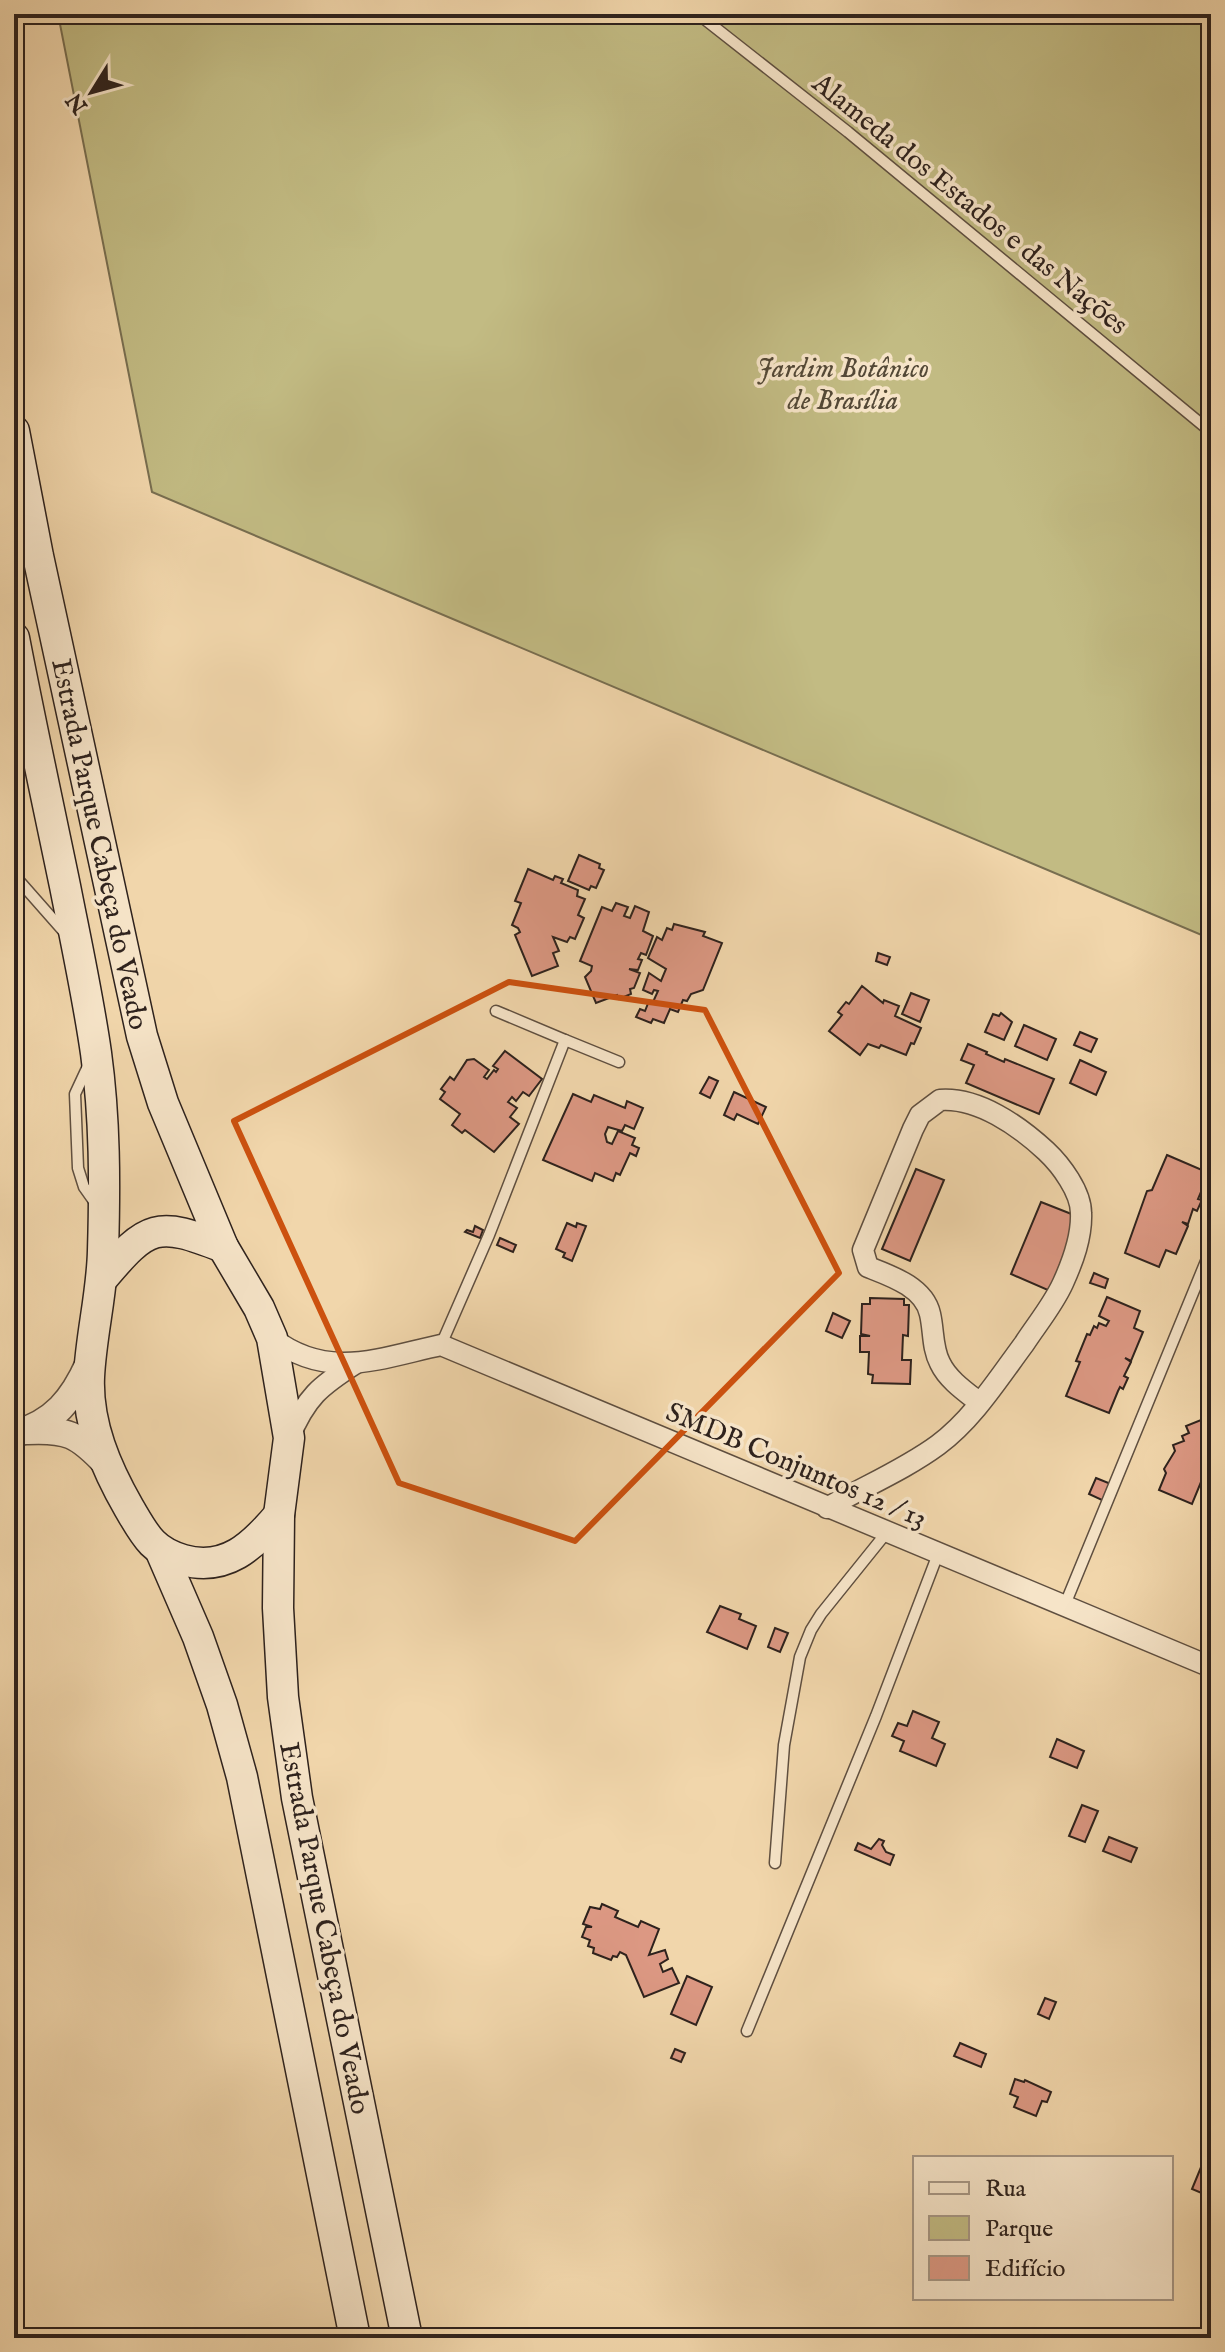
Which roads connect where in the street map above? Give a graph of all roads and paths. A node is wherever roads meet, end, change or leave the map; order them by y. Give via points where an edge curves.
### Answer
1 (698, 14) edge
2 (14, 431) edge
3 (1211, 432) edge
4 (14, 638) edge
5 (14, 875) edge
6 (77, 946) junction
7 (496, 1011) dead end
8 (565, 1040) junction
9 (619, 1062) dead end
10 (223, 1247) junction
11 (1211, 1249) edge
12 (102, 1279) junction
13 (272, 1338) junction
14 (441, 1345) junction
15 (91, 1358) junction
16 (356, 1363) junction
17 (980, 1403) junction
18 (19, 1433) edge
19 (289, 1438) junction
20 (106, 1464) junction
21 (827, 1508) junction
22 (279, 1515) junction
23 (887, 1532) junction
24 (162, 1554) junction
25 (938, 1554) junction
26 (1064, 1607) junction
27 (1211, 1667) edge
28 (775, 1863) dead end
29 (747, 2031) dead end
30 (355, 2338) edge
31 (407, 2338) edge

1 - 3 lane, Alameda dos Estados e das Nações
2 - 10 main road, Estrada Parque Cabeça do Veado via 142,1036 163,1103
4 - 6 main road, Estrada Parque Cabeça do Veado
5 - 6 lane
6 - 12 main road, Estrada Parque Cabeça do Veado via 96,1052 105,1148
7 - 8 lane
8 - 9 lane
8 - 14 lane
10 - 12 main road via 173,1230 156,1231 139,1239
10 - 13 main road
11 - 26 lane
12 - 15 main road
13 - 16 street via 304,1359
13 - 19 main road
14 - 16 street
14 - 21 street, SMDB Conjuntos 12 / 13
15 - 18 street via 65,1405
15 - 20 main road via 90,1403
16 - 19 street via 314,1393
17 - 17 street via 1062,1285 1078,1246 1082,1211 1056,1160 1031,1138 968,1102 940,1100 920,1115 863,1250 868,1267 920,1295 930,1313 940,1364
17 - 21 street via 936,1446
18 - 20 street via 64,1432 89,1446
19 - 22 main road
20 - 24 main road via 140,1528
21 - 23 street, SMDB Conjuntos 12 / 13
22 - 24 main road via 240,1554 218,1563
22 - 31 main road, Estrada Parque Cabeça do Veado via 283,1697 297,1798
23 - 25 street, SMDB Conjuntos 12 / 13
23 - 28 lane via 821,1614 800,1657 784,1745
24 - 30 main road, Estrada Parque Cabeça do Veado via 198,1637 242,1777
25 - 26 street, SMDB Conjuntos 12 / 13
25 - 29 lane
26 - 27 street, SMDB Conjuntos 12 / 13

